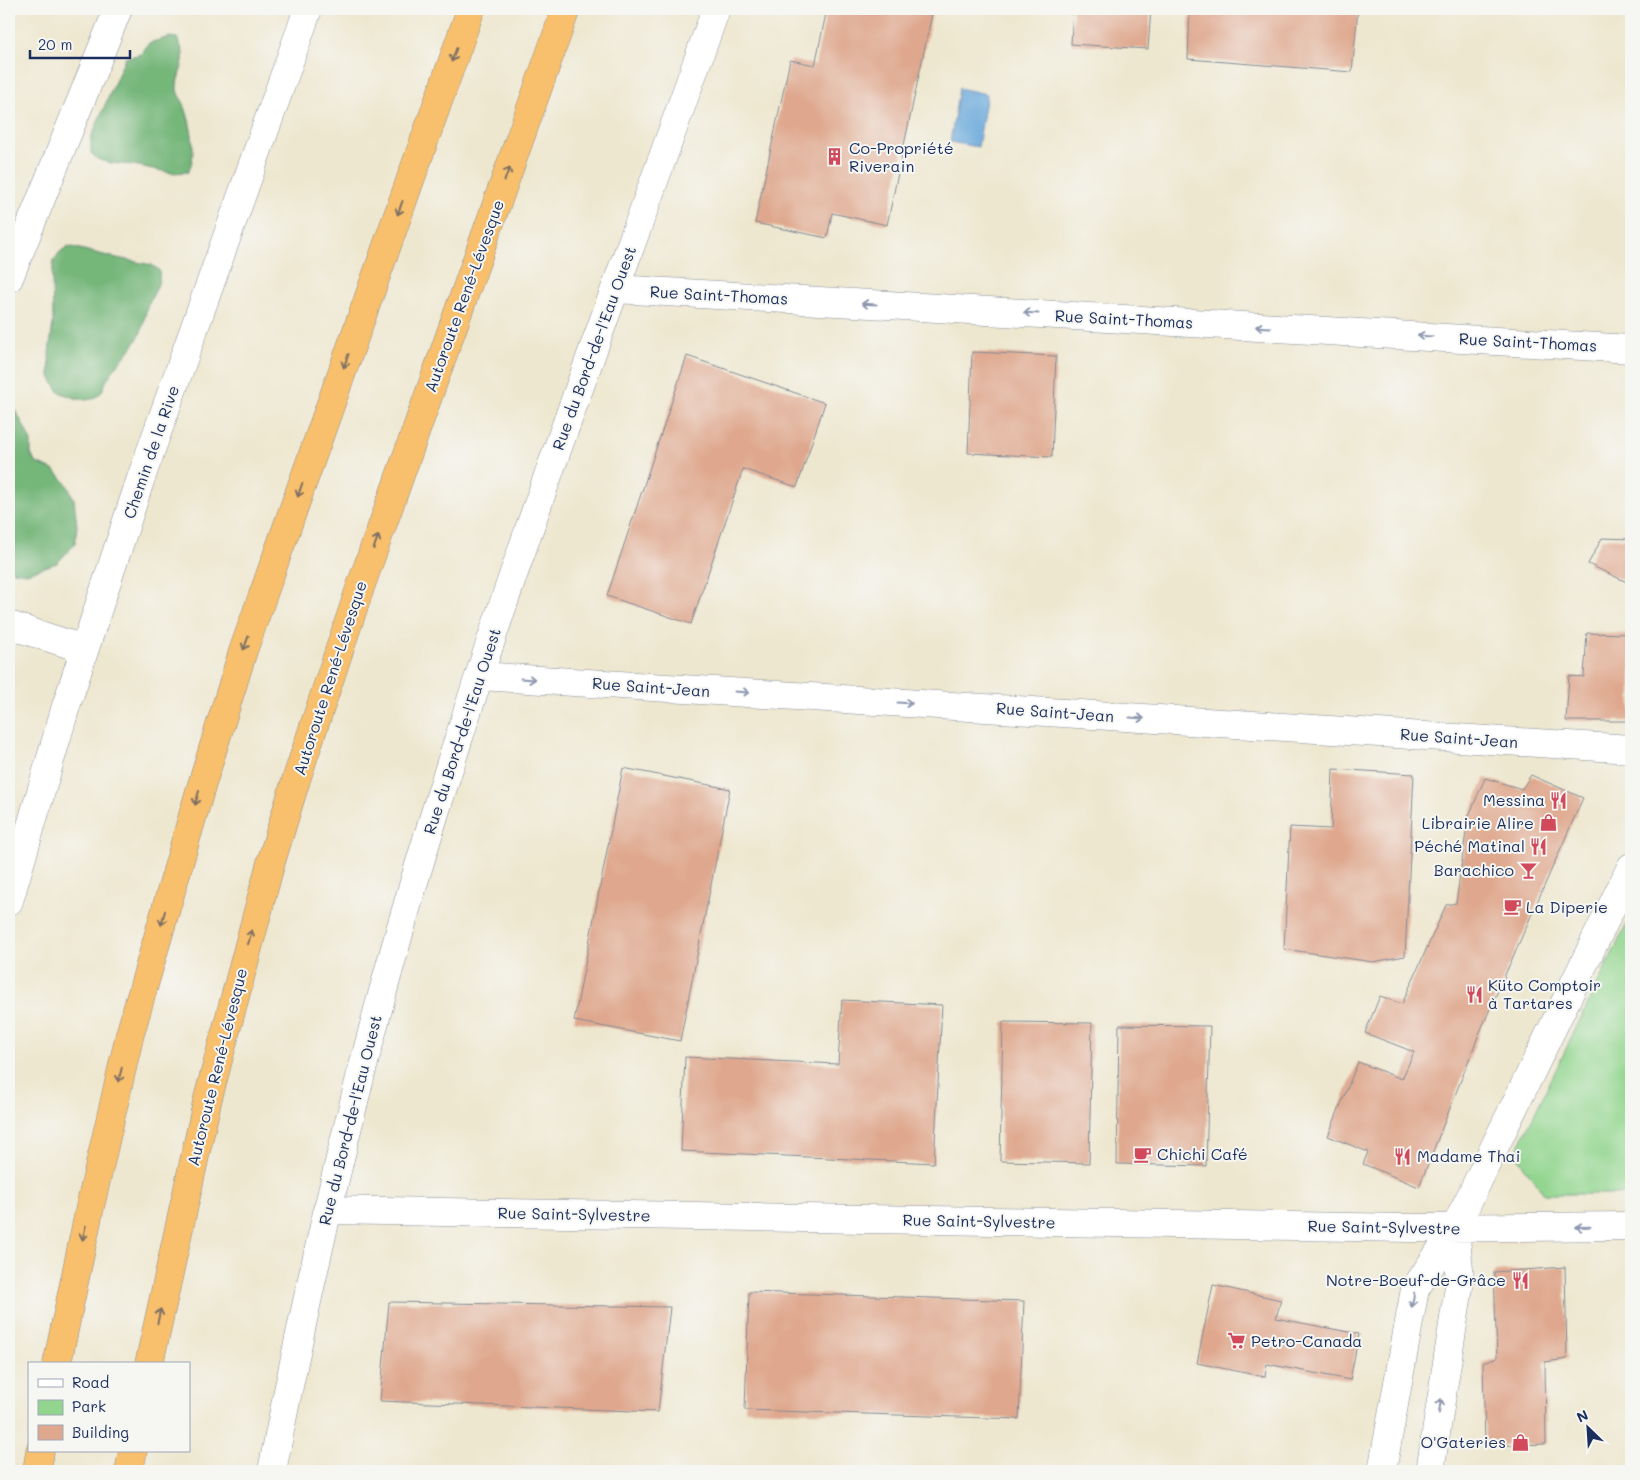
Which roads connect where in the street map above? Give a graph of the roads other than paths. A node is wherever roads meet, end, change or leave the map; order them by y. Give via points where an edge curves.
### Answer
1 (118, 9) edge
2 (308, 9) edge
3 (470, 9) edge
4 (566, 9) edge
5 (716, 9) edge
6 (9, 278) edge
7 (616, 289) junction
8 (1631, 348) edge
9 (9, 625) edge
10 (84, 649) junction
11 (479, 676) junction
12 (1631, 749) edge
13 (1631, 867) edge
14 (9, 901) edge
15 (327, 1210) junction
16 (1631, 1226) edge
17 (1455, 1228) junction
18 (57, 1362) edge
19 (149, 1362) edge
20 (40, 1452) edge
21 (133, 1452) edge
22 (37, 1471) edge
23 (130, 1471) edge
24 (272, 1471) edge
25 (1382, 1471) edge
26 (1430, 1471) edge

1 - 6 street
2 - 10 street, Chemin de la Rive via 141,478
3 -> 18 highway via 220,722 130,1034
19 -> 4 highway, Autoroute René-Lévesque via 207,1102 294,789 360,588
5 - 7 street, Rue du Bord-de-l'Eau Ouest
8 -> 7 street, Rue Saint-Thomas
7 - 11 street, Rue du Bord-de-l'Eau Ouest
9 - 10 street
10 - 14 street, Chemin de la Rive
11 -> 12 street, Rue Saint-Jean
11 - 15 street, Rue du Bord-de-l'Eau Ouest via 429,831 378,1007
13 - 17 street
15 - 17 street, Rue Saint-Sylvestre
15 - 24 street, Rue du Bord-de-l'Eau Ouest
16 -> 17 street, Rue Saint-Sylvestre
17 -> 25 street via 1415,1288
26 -> 17 street via 1460,1280
20 - 22 highway
21 - 23 highway

